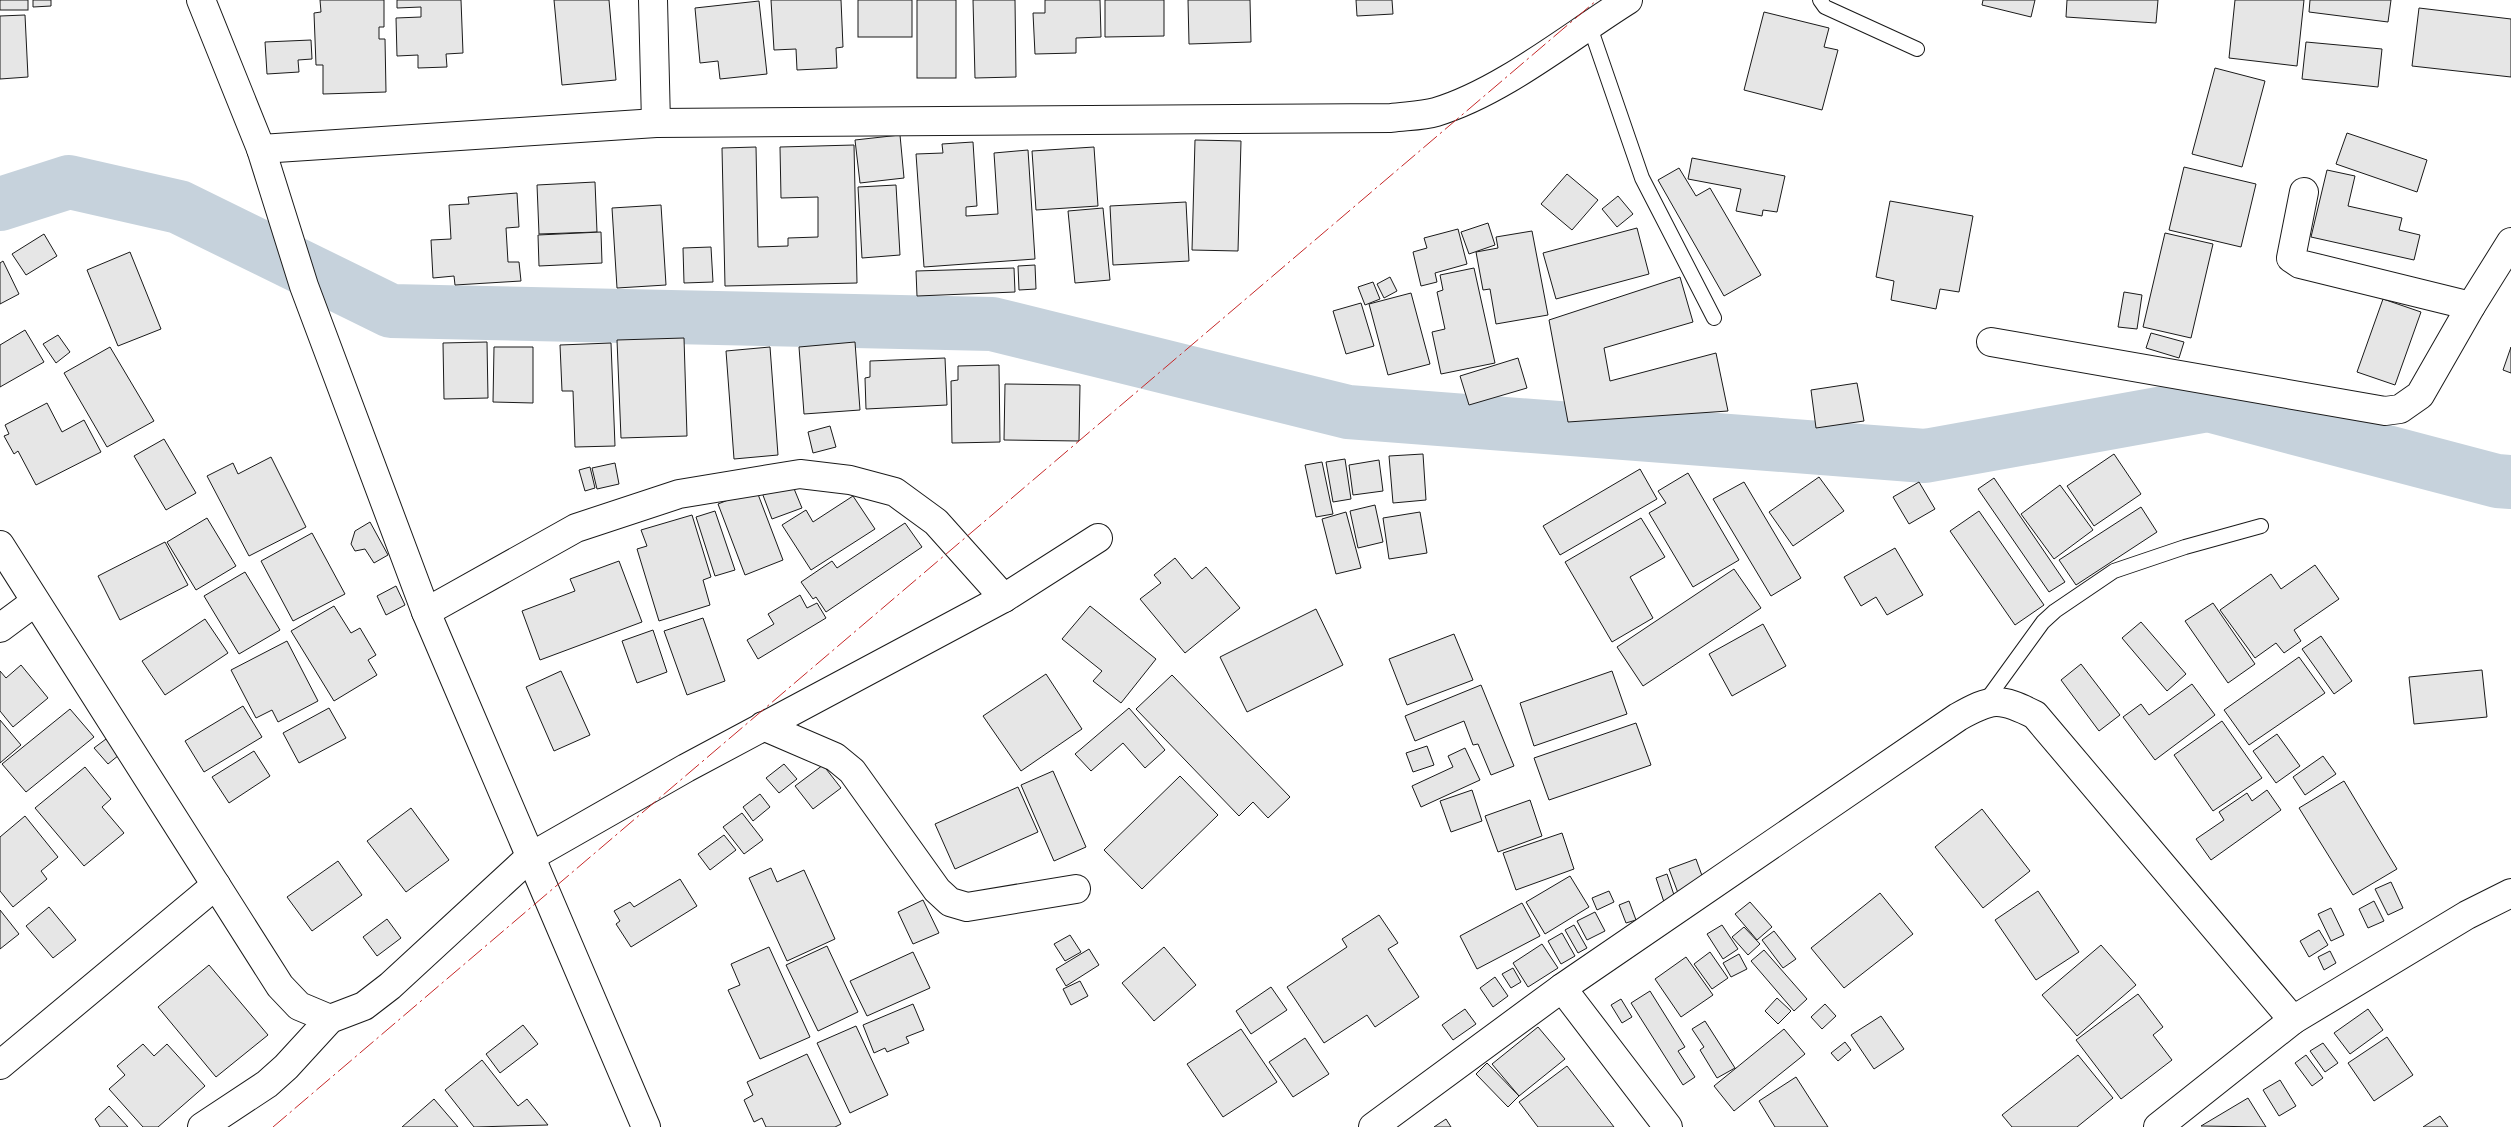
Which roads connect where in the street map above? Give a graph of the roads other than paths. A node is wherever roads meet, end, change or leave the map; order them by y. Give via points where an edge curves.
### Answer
1 (201, 0) edge
2 (653, 0) edge
3 (1628, 0) edge
4 (1820, 0) edge
5 (1589, 24) junction
6 (1917, 49) dead end
7 (656, 123) junction
8 (260, 149) junction
9 (2304, 192) dead end
10 (2511, 242) edge
11 (2471, 306) junction
12 (1714, 318) dead end
13 (1991, 342) dead end
14 (2261, 526) dead end
15 (1098, 538) dead end
16 (0, 545) edge
17 (1004, 598) junction
18 (35, 602) junction
19 (426, 612) junction
20 (0, 628) edge
21 (1985, 702) junction
22 (763, 726) junction
23 (530, 857) junction
24 (216, 885) junction
25 (1076, 889) dead end
26 (2511, 893) edge
27 (1562, 988) junction
28 (330, 1019) junction
29 (2293, 1020) junction
30 (0, 1065) edge
31 (202, 1127) edge
32 (646, 1127) edge
33 (1373, 1127) edge
34 (1668, 1127) edge
35 (2158, 1127) edge

1 - 8 street
2 - 7 street
3 - 5 street
4 - 6 lane via 1825,7
5 - 7 street via 1513,75 1462,103 1434,113 1391,118
5 - 12 lane via 1642,178
7 - 8 street
8 - 19 street via 304,286
9 - 11 street via 2291,245 2291,258 2300,264
10 - 11 street
11 - 13 street via 2420,395 2400,409 2385,411
14 - 21 lane via 2114,571 2043,622
15 - 17 street
16 - 18 street
17 - 19 street via 936,522 895,492 850,480 800,474 679,494 576,528
17 - 22 street
18 - 20 street
18 - 24 street
19 - 23 street
21 - 27 street via 1958,717
21 - 29 street via 2011,702 2035,715
22 - 23 street
22 - 25 street via 835,757 852,771 937,890 950,902 967,907
23 - 28 street via 390,986 364,1006
23 - 32 street
24 - 28 street via 280,986 299,1006
24 - 30 street
26 - 29 street via 2467,915
27 - 33 street
27 - 34 street
28 - 31 street via 286,1068
29 - 35 street

